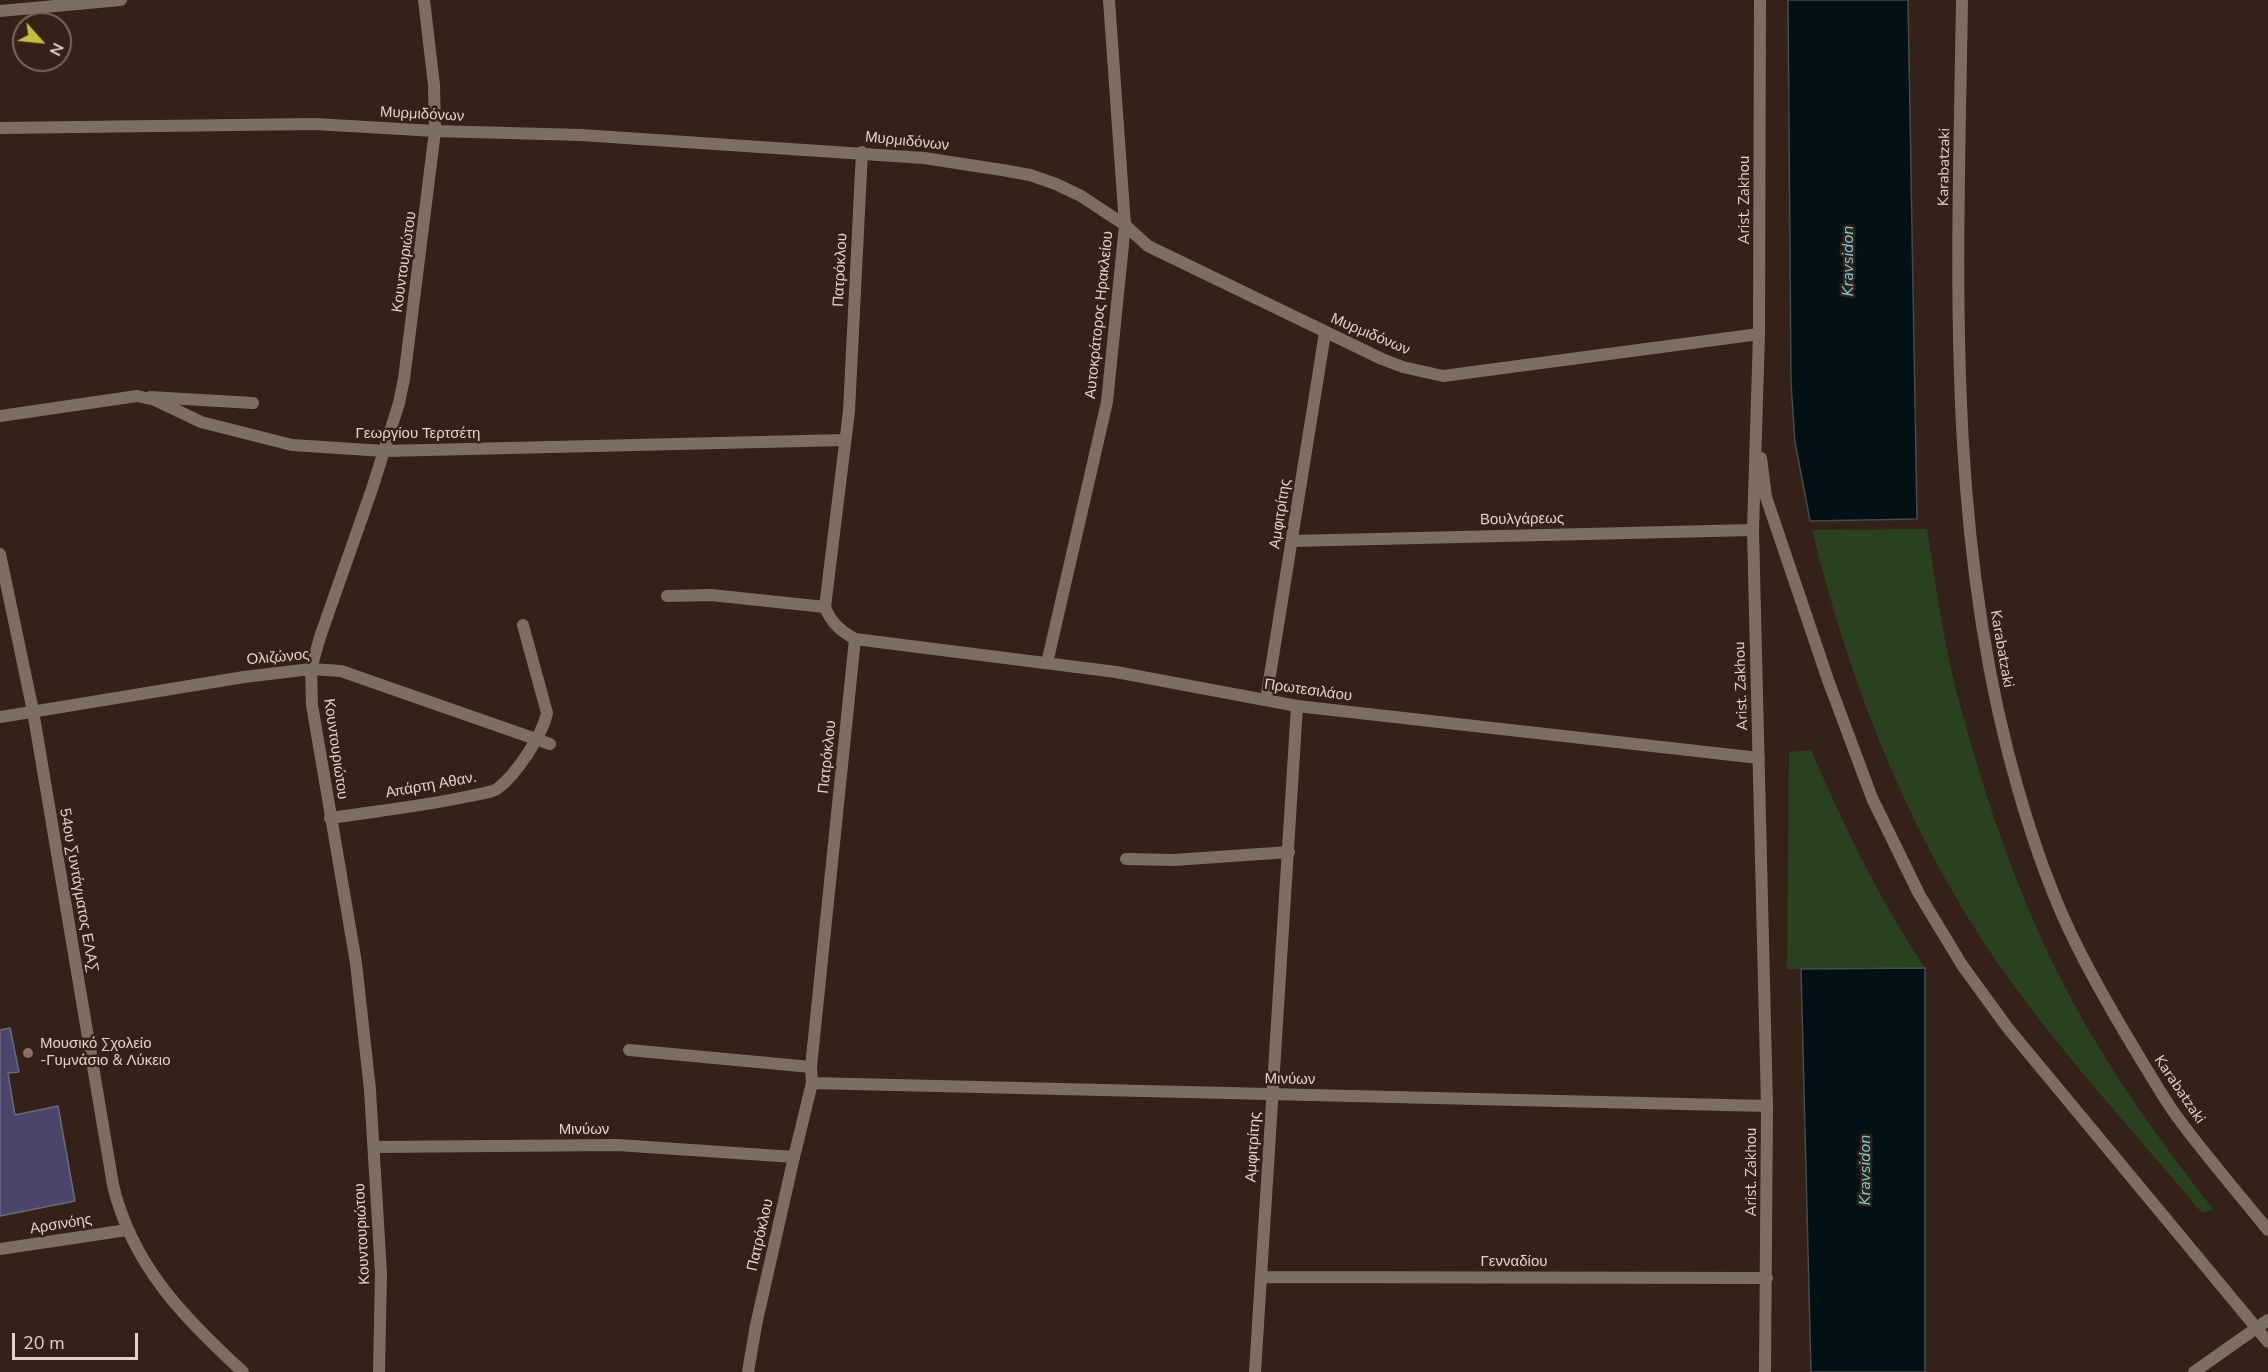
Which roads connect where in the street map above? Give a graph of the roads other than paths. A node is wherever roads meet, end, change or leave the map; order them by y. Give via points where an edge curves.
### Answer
1 (121, 0) edge
2 (424, 0) edge
3 (1109, 0) edge
4 (1760, 0) edge
5 (1962, 0) edge
6 (0, 11) edge
7 (0, 128) edge
8 (435, 131) junction
9 (862, 152) junction
10 (1125, 225) junction
11 (1325, 333) junction
12 (1759, 334) junction
13 (137, 396) junction
14 (253, 403) dead end
15 (0, 416) edge
16 (1757, 422) junction
17 (845, 440) junction
18 (384, 451) junction
19 (1753, 530) junction
20 (1292, 541) junction
21 (0, 554) edge
22 (667, 596) dead end
23 (825, 607) junction
24 (523, 624) dead end
25 (855, 639) junction
26 (1047, 663) junction
27 (311, 669) junction
28 (1266, 700) junction
29 (1297, 706) junction
30 (33, 711) junction
31 (0, 717) edge
32 (536, 740) junction
33 (550, 744) dead end
34 (1759, 758) junction
35 (330, 818) junction
36 (1288, 852) junction
37 (1126, 860) dead end
38 (629, 1050) dead end
39 (811, 1067) junction
40 (812, 1083) junction
41 (1273, 1095) junction
42 (1767, 1106) junction
43 (374, 1148) junction
44 (794, 1157) junction
45 (127, 1230) junction
46 (2268, 1230) edge
47 (0, 1249) edge
48 (1261, 1277) junction
49 (1767, 1278) junction
50 (2268, 1320) edge
51 (2257, 1329) junction
52 (2268, 1342) edge
53 (243, 1372) edge
54 (379, 1372) edge
55 (748, 1372) edge
56 (1255, 1372) edge
57 (1765, 1372) edge
58 (2194, 1372) edge

1 - 6 street
2 - 8 street, Κουντουριώτου
3 - 10 street, Αυτοκράτορος Ηρακλείου
4 - 12 street, Arist. Zakhou
5 - 46 street, Karabatzaki via 1959,276 1964,437 1980,617 2005,744 2053,891 2115,1018 2177,1117
7 - 8 street, Μυρμιδόνων via 315,124
8 - 9 street, Μυρμιδόνων via 581,135
8 - 18 street, Κουντουριώτου via 404,379
9 - 10 street, Μυρμιδόνων via 1030,175 1081,196
9 - 17 street, Πατρόκλου
10 - 11 street, Μυρμιδόνων via 1148,246
10 - 26 street, Αυτοκράτορος Ηρακλείου via 1107,402
11 - 12 street, Μυρμιδόνων via 1404,367 1443,376
11 - 20 street, Αμφιτρίτης
12 - 16 street, Arist. Zakhou
13 - 14 street
13 - 15 street, Γεωργίου Τερτσέτη
13 - 18 street, Γεωργίου Τερτσέτη via 155,400 201,422 292,445
16 - 19 street, Arist. Zakhou
16 - 51 street via 1766,497 1804,615 1872,798 1919,894 1962,965 2007,1026
17 - 18 street, Γεωργίου Τερτσέτη
17 - 23 street, Πατρόκλου
18 - 27 street, Κουντουριώτου
19 - 20 street, Βουλγάρεως
19 - 34 street, Arist. Zakhou
20 - 28 street, Αμφιτρίτης
21 - 30 street, 54ου Συντάγματος ΕΛΑΣ
22 - 23 street via 711,595
23 - 25 street via 830,620
24 - 32 street, Απάρτη Αθαν. via 547,713
25 - 26 street, Πρωτεσιλάου
25 - 39 street, Πατρόκλου
26 - 28 street, Πρωτεσιλάου
27 - 30 street, Ολιζώνος via 244,676
27 - 32 street, Ολιζώνος via 341,671 368,679
27 - 35 street, Κουντουριώτου via 312,705
28 - 29 street, Πρωτεσιλάου
29 - 34 street, Πρωτεσιλάου
29 - 36 street, Αμφιτρίτης
30 - 31 street, Ολιζώνος
30 - 45 street, 54ου Συντάγματος ΕΛΑΣ via 112,1185
32 - 33 street, Ολιζώνος
32 - 35 street, Απάρτη Αθαν. via 496,790
34 - 42 street, Arist. Zakhou
35 - 43 street, Κουντουριώτου via 356,963
36 - 37 street
36 - 41 street, Αμφιτρίτης
38 - 39 street
39 - 40 street, Πατρόκλου
40 - 41 street, Μινύων
40 - 44 street, Πατρόκλου
41 - 42 street, Μινύων
41 - 48 street, Αμφιτρίτης
42 - 49 street, Arist. Zakhou
43 - 44 street, Μινύων via 618,1145
43 - 54 street, Κουντουριώτου via 381,1273
44 - 55 street, Πατρόκλου
45 - 47 street, Αρσινόης
45 - 53 street, 54ου Συντάγματος ΕΛΑΣ via 152,1275
48 - 49 street, Γενναδίου
48 - 56 street, Αμφιτρίτης
49 - 57 street, Arist. Zakhou
50 - 51 street
51 - 52 street
51 - 58 street

